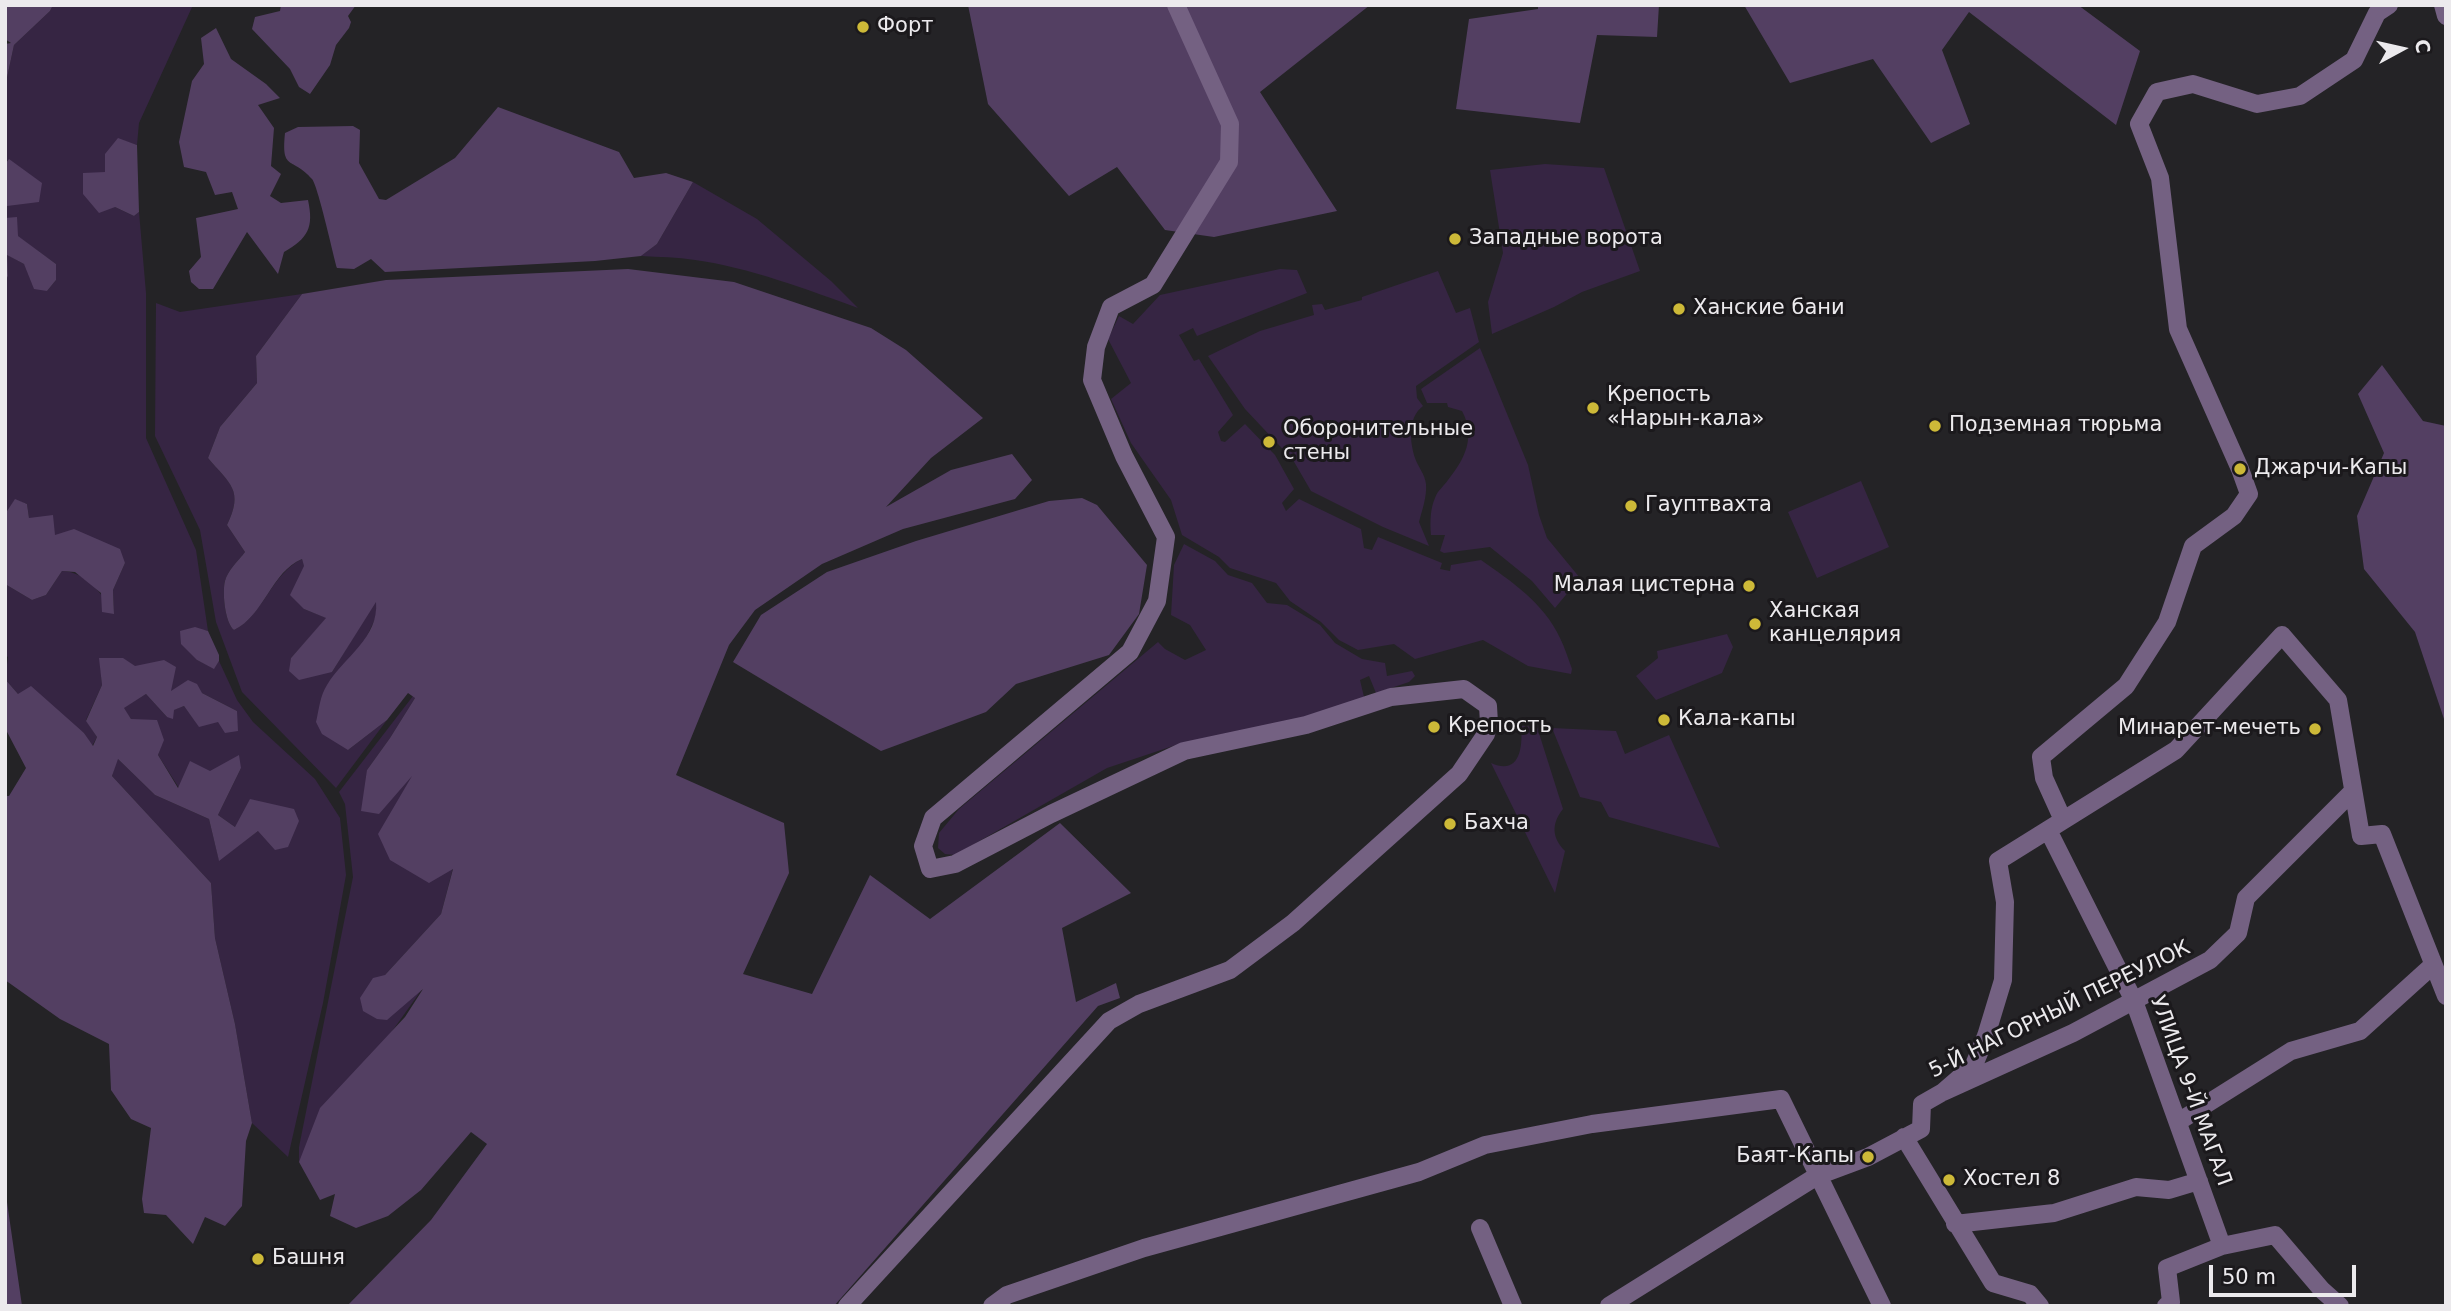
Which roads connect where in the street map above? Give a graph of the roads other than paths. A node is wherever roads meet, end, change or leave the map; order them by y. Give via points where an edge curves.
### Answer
1 (1176, 5) edge
2 (2389, 5) edge
3 (2443, 5) edge
4 (2446, 16) edge
5 (2353, 791) junction
6 (2056, 825) junction
7 (2433, 965) junction
8 (2446, 996) edge
9 (2134, 1000) junction
10 (1943, 1092) junction
11 (2178, 1122) junction
12 (1904, 1137) junction
13 (1817, 1176) junction
14 (2199, 1181) junction
15 (1955, 1224) junction
16 (1480, 1228) dead end
17 (2222, 1246) junction
18 (847, 1306) edge
19 (992, 1306) edge
20 (1513, 1306) edge
21 (1608, 1306) edge
22 (1882, 1306) edge
23 (2040, 1306) edge
24 (2166, 1306) edge
25 (2340, 1306) edge

1 - 18 street via 1230,124 1228,162 1153,285 1111,307 1096,347 1092,380 1166,537 1157,601 1130,653 933,818 923,846 930,869 955,864 1184,751 1306,725 1391,697 1464,689 1488,706 1489,723 1459,774 1293,923 1230,970 1139,1004 1110,1021
2 - 6 street, УЛИЦА 9-Й МАГАЛ via 2377,13 2354,60 2300,96 2257,104 2193,84 2157,92 2140,124 2160,178 2178,329 2249,494 2234,516 2193,546 2167,622 2126,686 2041,757
3 - 4 street
5 - 6 street via 2338,700 2282,635 2176,750
5 - 7 street via 2361,836 2382,834
5 - 9 street, 5-Й НАГОРНЫЙ ПЕРЕУЛОК via 2246,898 2238,933 2210,960
6 - 9 street, УЛИЦА 9-Й МАГАЛ
6 - 10 street via 1998,861 2006,902 2003,980 1975,1065
7 - 8 street
7 - 11 street via 2360,1031 2291,1051
9 - 10 street, 5-Й НАГОРНЫЙ ПЕРЕУЛОК
9 - 11 street, УЛИЦА 9-Й МАГАЛ
10 - 12 street, 5-Й НАГОРНЫЙ ПЕРЕУЛОК via 1922,1104 1921,1129
11 - 14 street, УЛИЦА 9-Й МАГАЛ
12 - 13 street, 5-Й НАГОРНЫЙ ПЕРЕУЛОК via 1868,1157
12 - 15 street
13 - 19 street via 1781,1099 1592,1124 1485,1145 1419,1172 1144,1248 1007,1295
13 - 21 street, 5-Й НАГОРНЫЙ ПЕРЕУЛОК
13 - 22 street
14 - 15 street via 2169,1190 2136,1186 2054,1213
14 - 17 street, УЛИЦА 9-Й МАГАЛ
15 - 23 street via 1993,1283 2030,1294
16 - 20 street
17 - 24 street via 2167,1268 2171,1302
17 - 25 street via 2275,1234

